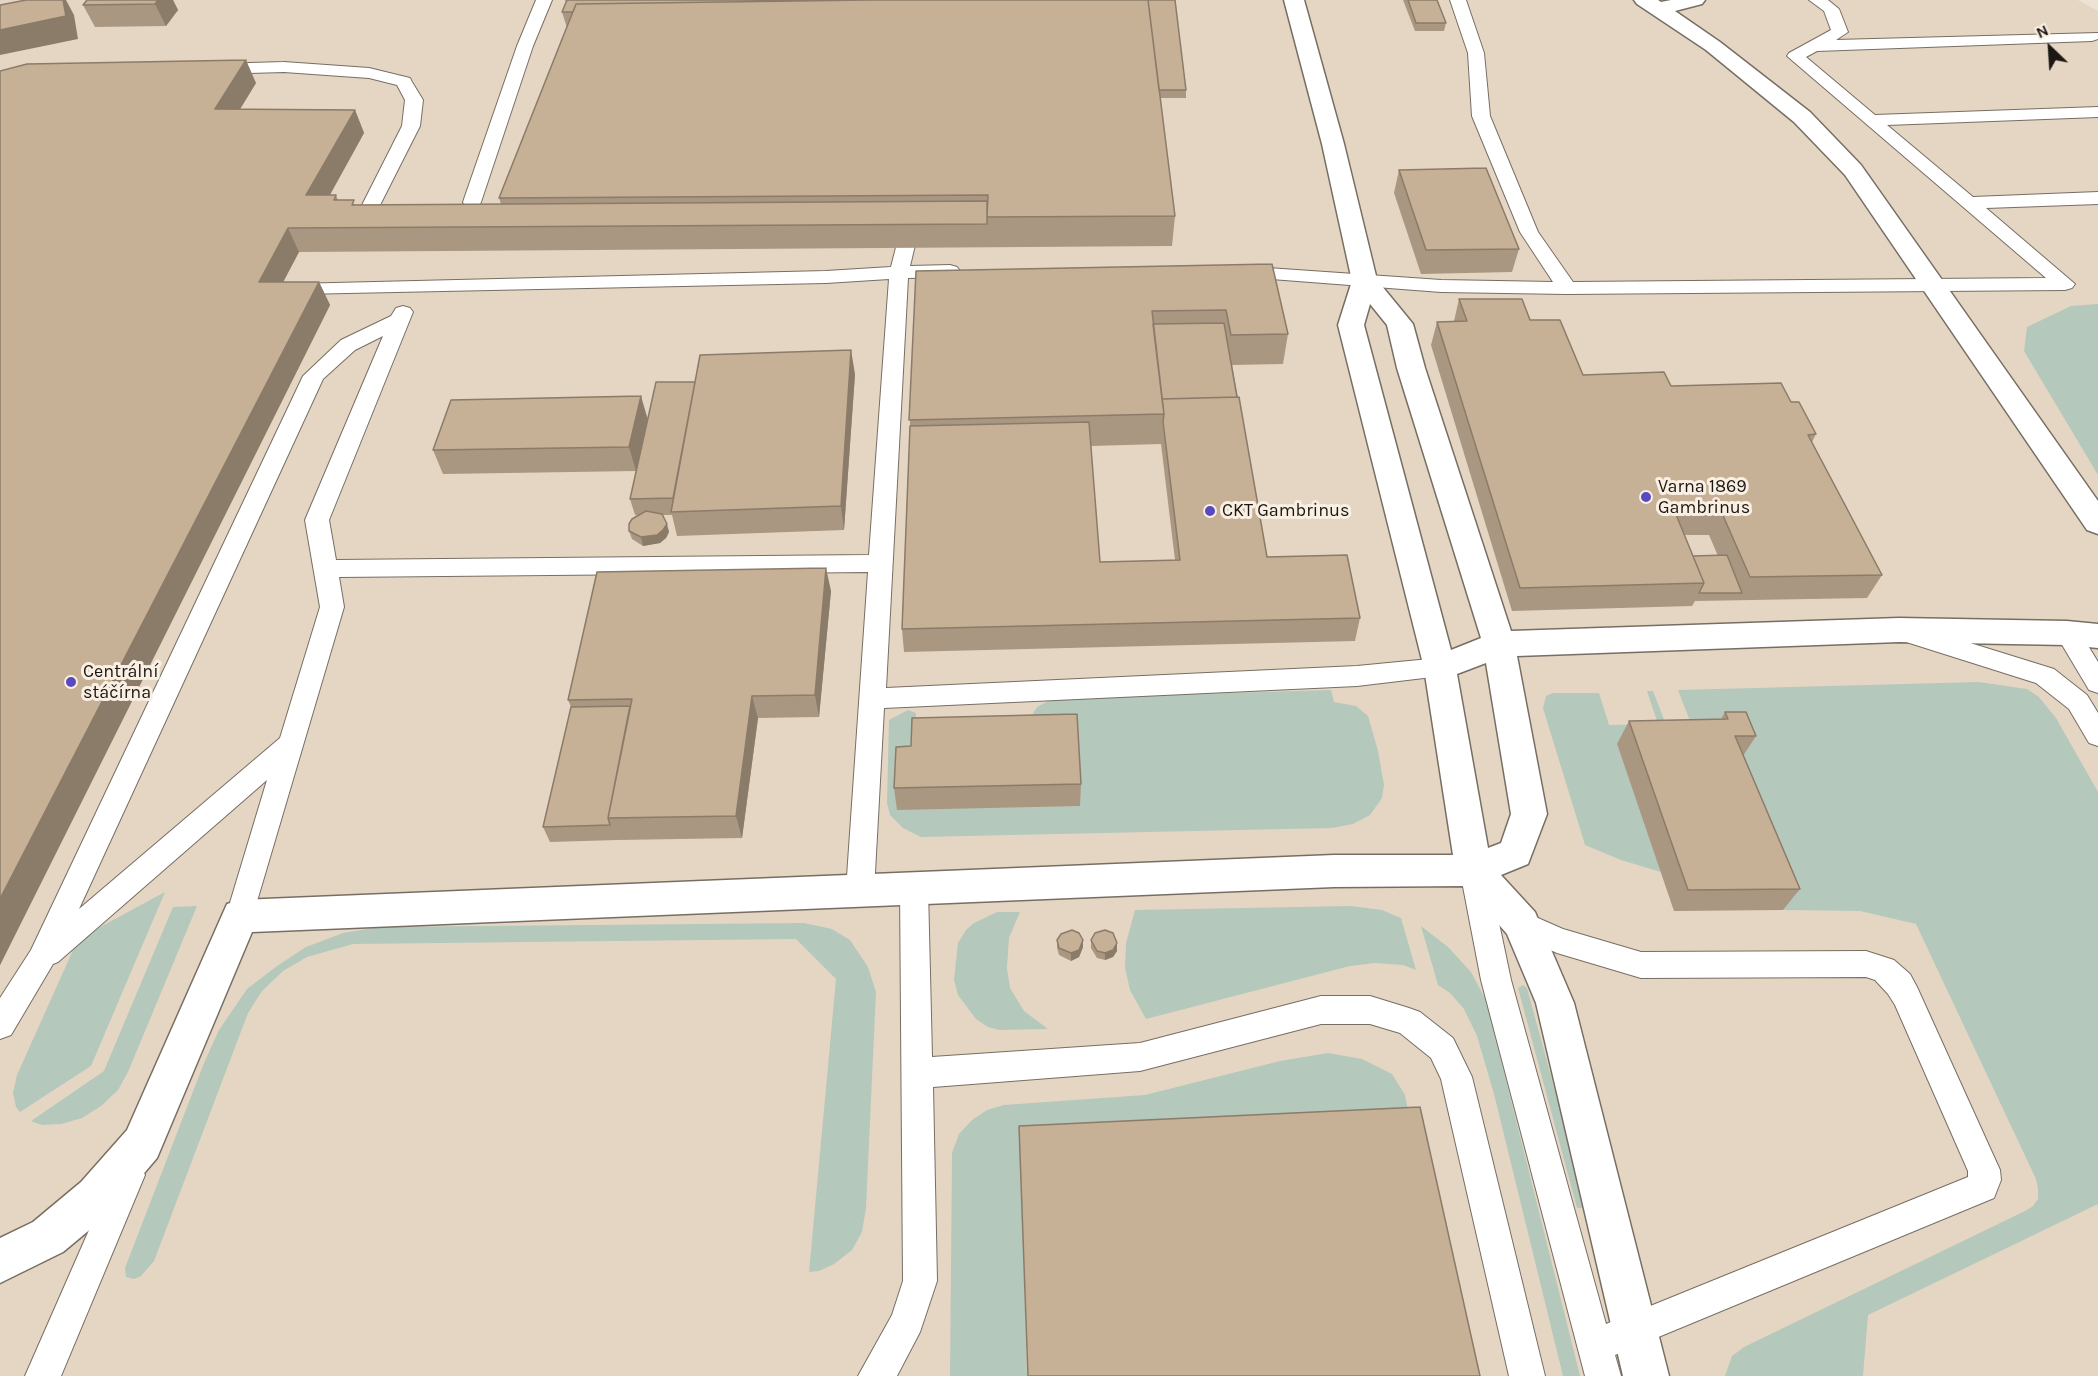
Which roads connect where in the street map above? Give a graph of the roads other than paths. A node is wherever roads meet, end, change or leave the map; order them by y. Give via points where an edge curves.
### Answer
1 (544, 0) edge
2 (1294, 0) edge
3 (1458, 0) edge
4 (1695, 0) edge
5 (1817, 0) edge
6 (1652, 5) edge
7 (2092, 36) dead end
8 (1813, 46) junction
9 (203, 70) edge
10 (2098, 112) edge
11 (1870, 120) junction
12 (2098, 198) edge
13 (913, 201) edge
14 (472, 202) edge
15 (1969, 203) junction
16 (368, 211) edge
17 (968, 271) edge
18 (899, 272) junction
19 (1220, 272) edge
20 (1365, 281) junction
21 (1931, 284) junction
22 (442, 286) junction
23 (300, 288) edge
24 (1567, 288) junction
25 (401, 319) junction
26 (2098, 523) edge
27 (881, 563) junction
28 (326, 568) junction
29 (1899, 630) junction
30 (2067, 633) junction
31 (2098, 636) edge
32 (1499, 645) junction
33 (1440, 668) junction
34 (2098, 683) edge
35 (872, 699) junction
36 (2098, 736) edge
37 (292, 743) junction
38 (1474, 870) junction
39 (914, 889) junction
40 (860, 891) junction
41 (240, 916) junction
42 (1522, 924) junction
43 (41, 959) junction
44 (0, 1025) edge
45 (917, 1073) junction
46 (142, 1144) junction
47 (0, 1261) edge
48 (1635, 1330) junction
49 (1599, 1361) edge
50 (43, 1376) edge
51 (876, 1376) edge
52 (1527, 1376) edge
53 (1646, 1376) edge

1 - 14 lane
2 - 20 street
3 - 24 lane via 1476,52 1481,116 1529,232
4 - 6 street
5 - 8 lane via 1831,9 1840,32
6 - 21 street via 1713,46 1802,117 1853,170
7 - 8 lane
8 - 11 lane via 1795,56
9 - 16 lane via 284,67 369,73 404,82 414,100 411,126
10 - 11 lane
11 - 15 lane
12 - 15 lane
13 - 18 lane via 913,224
15 - 21 lane via 2065,284
17 - 18 lane
18 - 22 lane
18 - 27 lane
19 - 20 lane
20 - 24 lane
20 - 32 street via 1400,324
20 - 33 street via 1351,325
21 - 24 lane
21 - 26 street
22 - 23 lane
22 - 25 lane via 406,306
25 - 28 lane via 317,520
25 - 43 lane via 348,345 314,376
27 - 28 lane
27 - 35 lane
28 - 37 lane via 332,607
29 - 30 street
29 - 32 street
29 - 36 lane via 2045,676 2078,702
30 - 31 street
30 - 34 lane
32 - 33 street
32 - 38 street via 1530,814 1515,853
33 - 35 lane via 1358,676
33 - 38 street
35 - 40 lane
37 - 41 lane
37 - 43 lane
38 - 39 street via 1334,871
38 - 42 street
38 - 49 lane via 1504,1011
39 - 40 street
39 - 45 lane
40 - 41 street
41 - 46 street
42 - 48 street via 1555,1003
42 - 48 lane via 1557,940 1641,965 1866,964 1884,969 1906,997 1984,1170 1982,1187 1974,1191
43 - 44 lane
45 - 51 lane via 920,1281 908,1320
45 - 52 lane via 1140,1058 1321,1010 1370,1010 1409,1022 1442,1048 1456,1077
46 - 47 street via 96,1197 48,1238
46 - 50 lane
48 - 49 lane
48 - 53 street

